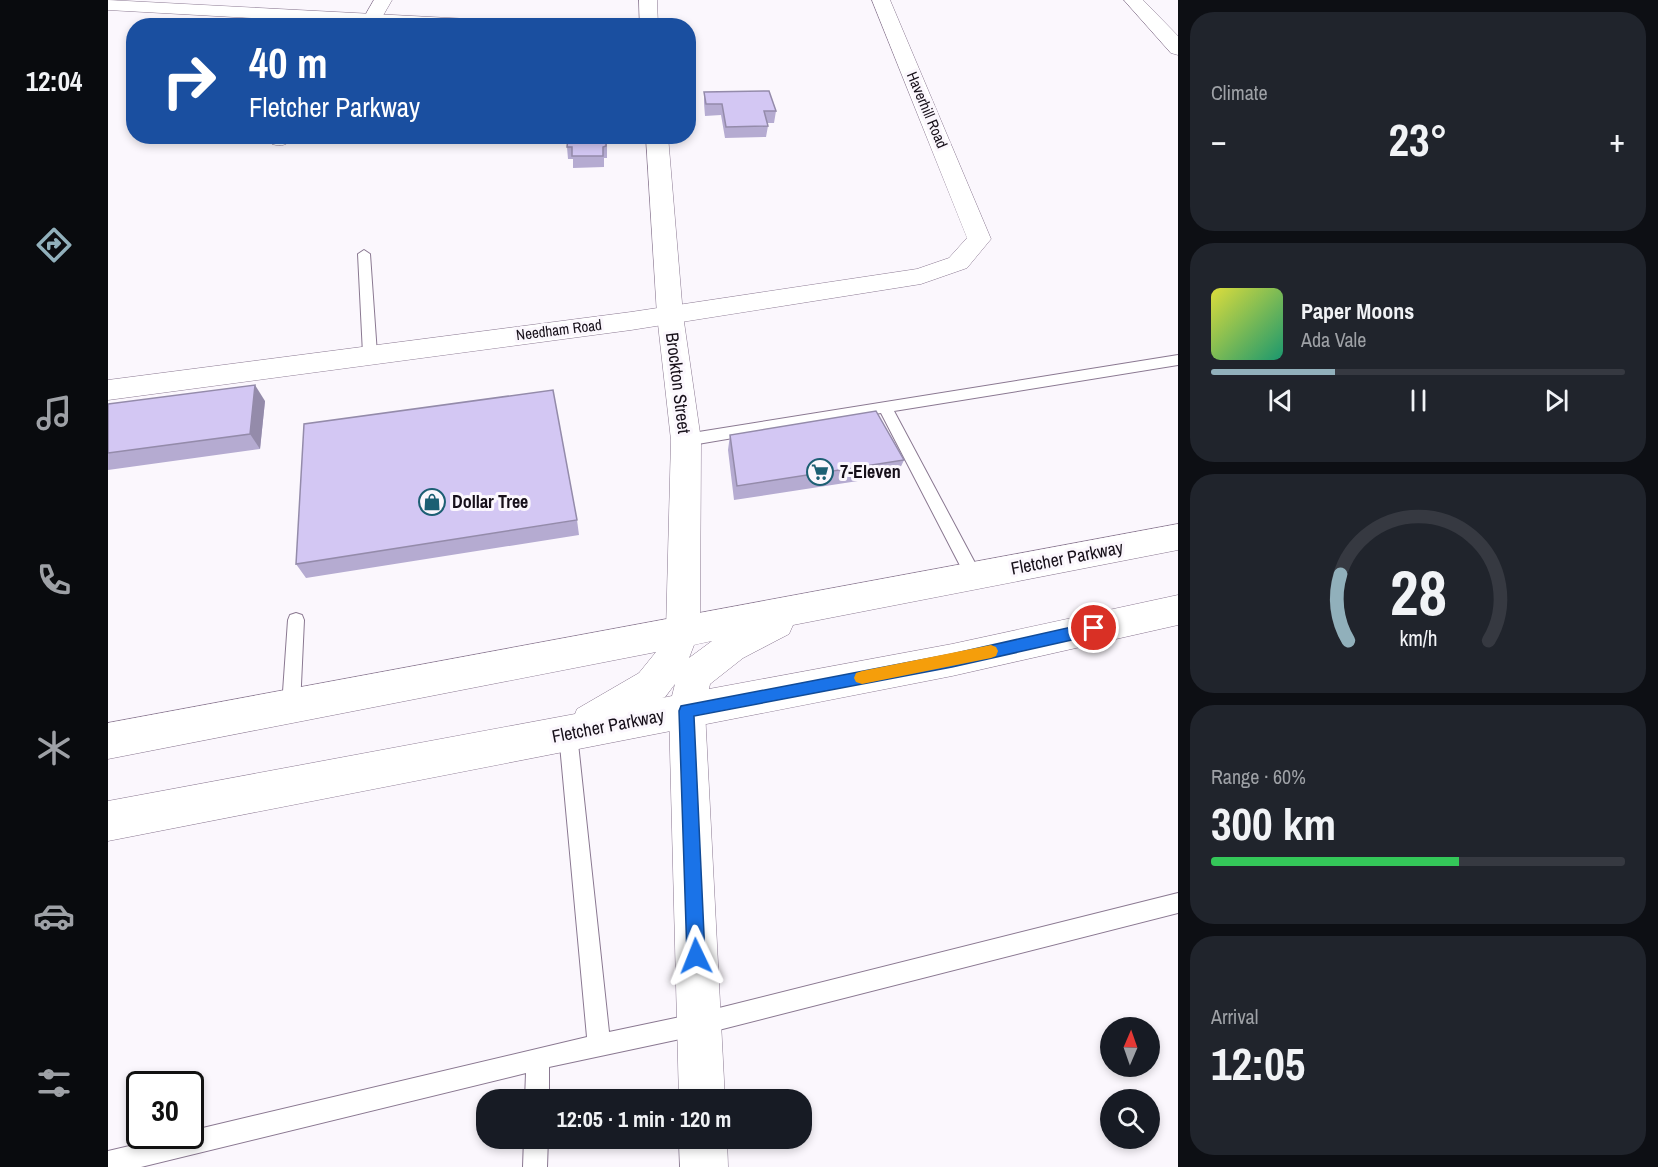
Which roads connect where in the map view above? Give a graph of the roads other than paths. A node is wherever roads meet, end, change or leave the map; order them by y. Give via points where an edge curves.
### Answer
1 (383, 0) edge
2 (648, 0) edge
3 (881, 0) edge
4 (1133, 0) edge
5 (153, 3) edge
6 (108, 5) edge
7 (316, 18) edge
8 (373, 18) edge
9 (649, 18) edge
10 (1178, 49) edge
11 (658, 144) edge
12 (973, 221) joint
13 (364, 254) dead end
14 (670, 315) junction
15 (370, 354) junction
16 (1178, 360) edge
17 (108, 390) edge
18 (885, 407) junction
19 (686, 440) junction
20 (1178, 537) edge
21 (974, 576) junction
22 (810, 606) junction
23 (1178, 610) edge
24 (296, 620) dead end
25 (683, 631) junction
26 (291, 706) junction
27 (687, 711) junction
28 (568, 734) junction
29 (108, 741) edge
30 (108, 821) edge
31 (1178, 903) edge
32 (699, 1024) junction
33 (599, 1046) junction
34 (538, 1059) junction
35 (537, 1089) edge
36 (702, 1089) edge
37 (536, 1149) edge
38 (703, 1149) edge
39 (108, 1163) edge
40 (535, 1167) edge
41 (704, 1167) edge

1 - 8 street
2 - 9 street
3 - 12 street, Haverhill Road
4 - 10 street
5 - 6 street
5 - 7 street
11 - 14 street, Brockton Street
12 - 14 street, Needham Road via 979,239 958,263 921,276
13 - 15 lane
14 - 15 street, Needham Road
14 - 19 street, Brockton Street
15 - 17 street, Needham Road
16 - 18 lane
18 - 19 lane
18 - 21 lane
19 - 25 street, Brockton Street
20 - 21 street, Fletcher Parkway
21 - 22 street, Fletcher Parkway
22 - 25 street, Fletcher Parkway
22 - 27 street via 731,646 694,675
23 - 27 street, Fletcher Parkway via 952,660
24 - 26 lane
25 - 26 street, Fletcher Parkway
25 - 28 street via 669,663 652,685
26 - 29 street, Fletcher Parkway
27 - 28 street, Fletcher Parkway
27 - 32 street
28 - 30 street, Fletcher Parkway
28 - 33 lane
31 - 32 lane
32 - 33 lane
32 - 36 street
33 - 34 lane
34 - 35 lane
34 - 39 lane
37 - 40 lane
38 - 41 street

